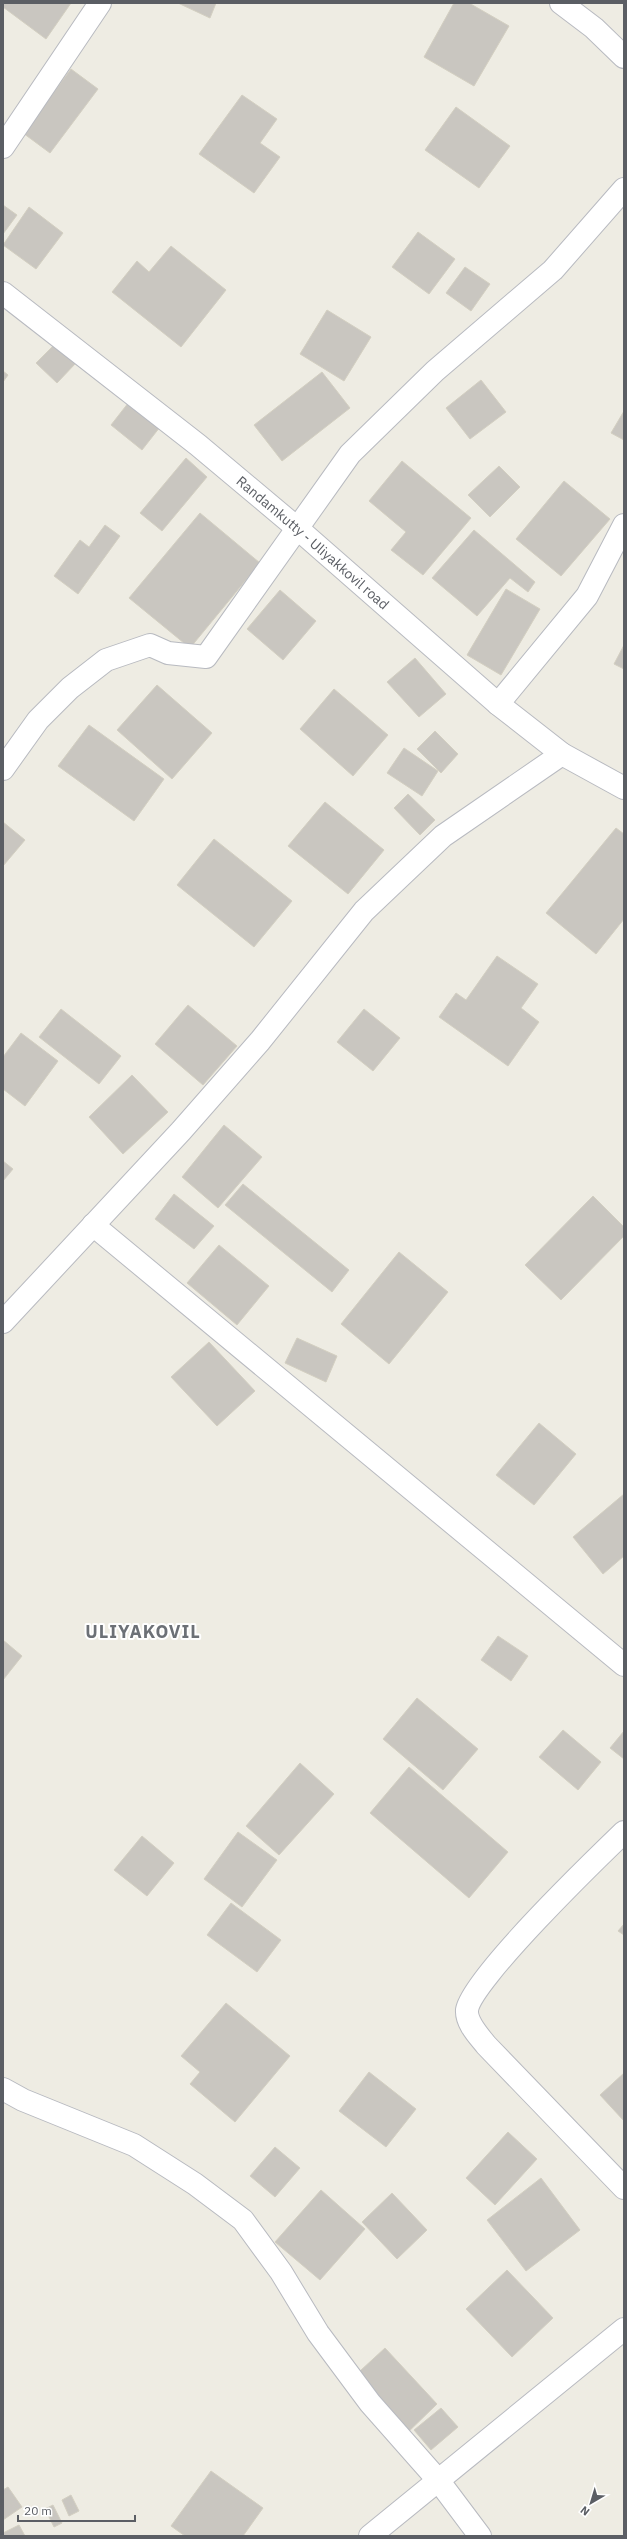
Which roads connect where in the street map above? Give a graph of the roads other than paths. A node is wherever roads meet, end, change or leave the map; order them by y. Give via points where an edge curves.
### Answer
1 (100, 3) edge
2 (561, 3) edge
3 (624, 57) edge
4 (3, 147) edge
5 (624, 189) edge
6 (3, 293) edge
7 (624, 525) edge
8 (297, 528) junction
9 (498, 704) junction
10 (562, 754) junction
11 (3, 769) edge
12 (624, 788) edge
13 (93, 1225) junction
14 (3, 1322) edge
15 (624, 1666) edge
16 (624, 1832) edge
17 (3, 2089) edge
18 (624, 2188) edge
19 (624, 2329) edge
20 (438, 2480) junction
21 (370, 2536) edge
22 (480, 2536) edge

1 - 4 street
2 - 3 street via 594,28
5 - 8 street via 553,270 435,371 350,454
6 - 8 street, Randamkutty - Uliyakkovil road via 198,444
7 - 9 street via 587,596
8 - 9 street, Randamkutty - Uliyakkovil road
8 - 11 street via 206,657 168,653 150,645 106,660 70,688 38,720
9 - 10 street, Randamkutty - Uliyakkovil road
10 - 12 street, Randamkutty - Uliyakkovil road
10 - 13 street via 443,836 364,911 260,1040 181,1131
13 - 14 street
13 - 15 street
16 - 18 street via 592,1862 495,1967 475,1993 467,2011 471,2025 486,2045
17 - 20 street via 23,2100 134,2145 243,2220 281,2272 318,2333 370,2403
19 - 20 street
20 - 21 street
20 - 22 street

